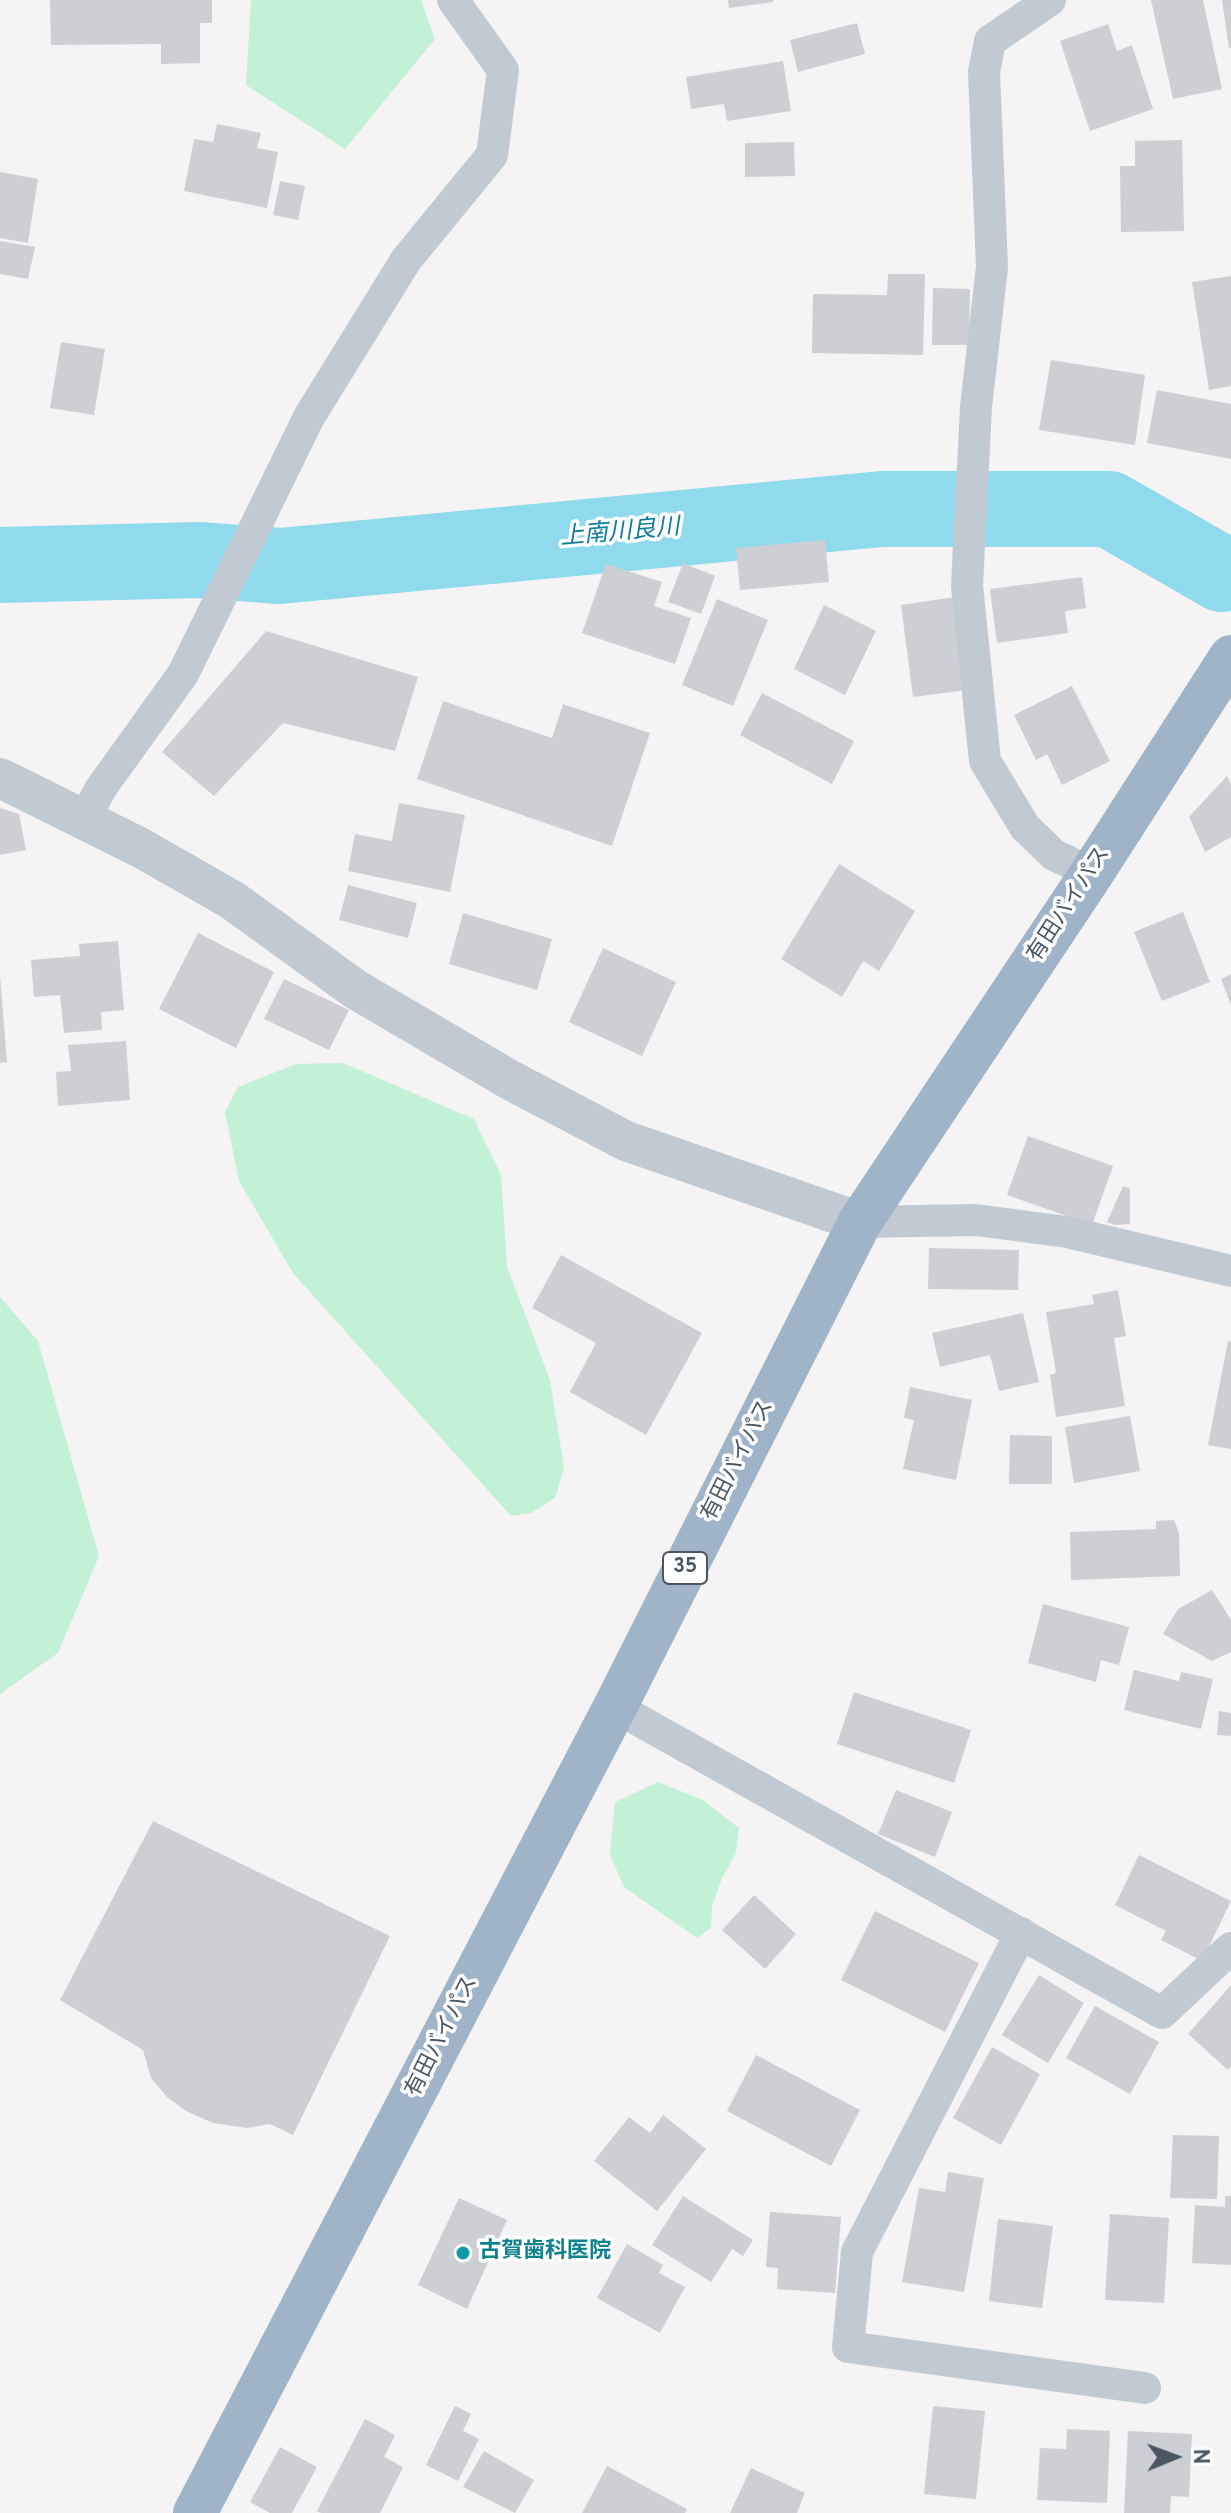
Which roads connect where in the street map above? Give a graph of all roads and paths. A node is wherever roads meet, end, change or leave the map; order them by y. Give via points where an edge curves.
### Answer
1 (453, 0) edge
2 (1050, 0) edge
3 (1231, 657) edge
4 (0, 778) edge
5 (84, 819) junction
6 (1092, 873) junction
7 (860, 1222) junction
8 (1231, 1271) edge
9 (615, 1707) junction
10 (1021, 1933) junction
11 (1231, 1948) edge
12 (1145, 2388) dead end
13 (205, 2510) edge

1 - 5 street via 503,70 492,155 406,260 309,417 183,674
2 - 6 street via 990,41 984,72 992,267 976,407 967,586 985,761 1025,827 1054,855
3 - 6 highway, 有田バイパス / 35
4 - 5 street
5 - 7 street via 232,900 381,1004 626,1141
6 - 7 highway, 有田バイパス / 35
7 - 8 street via 976,1220 1067,1232
7 - 9 highway, 有田バイパス / 35
9 - 10 street
9 - 13 highway, 有田バイパス / 35
10 - 11 street via 1162,2013
10 - 12 street via 857,2252 848,2347

